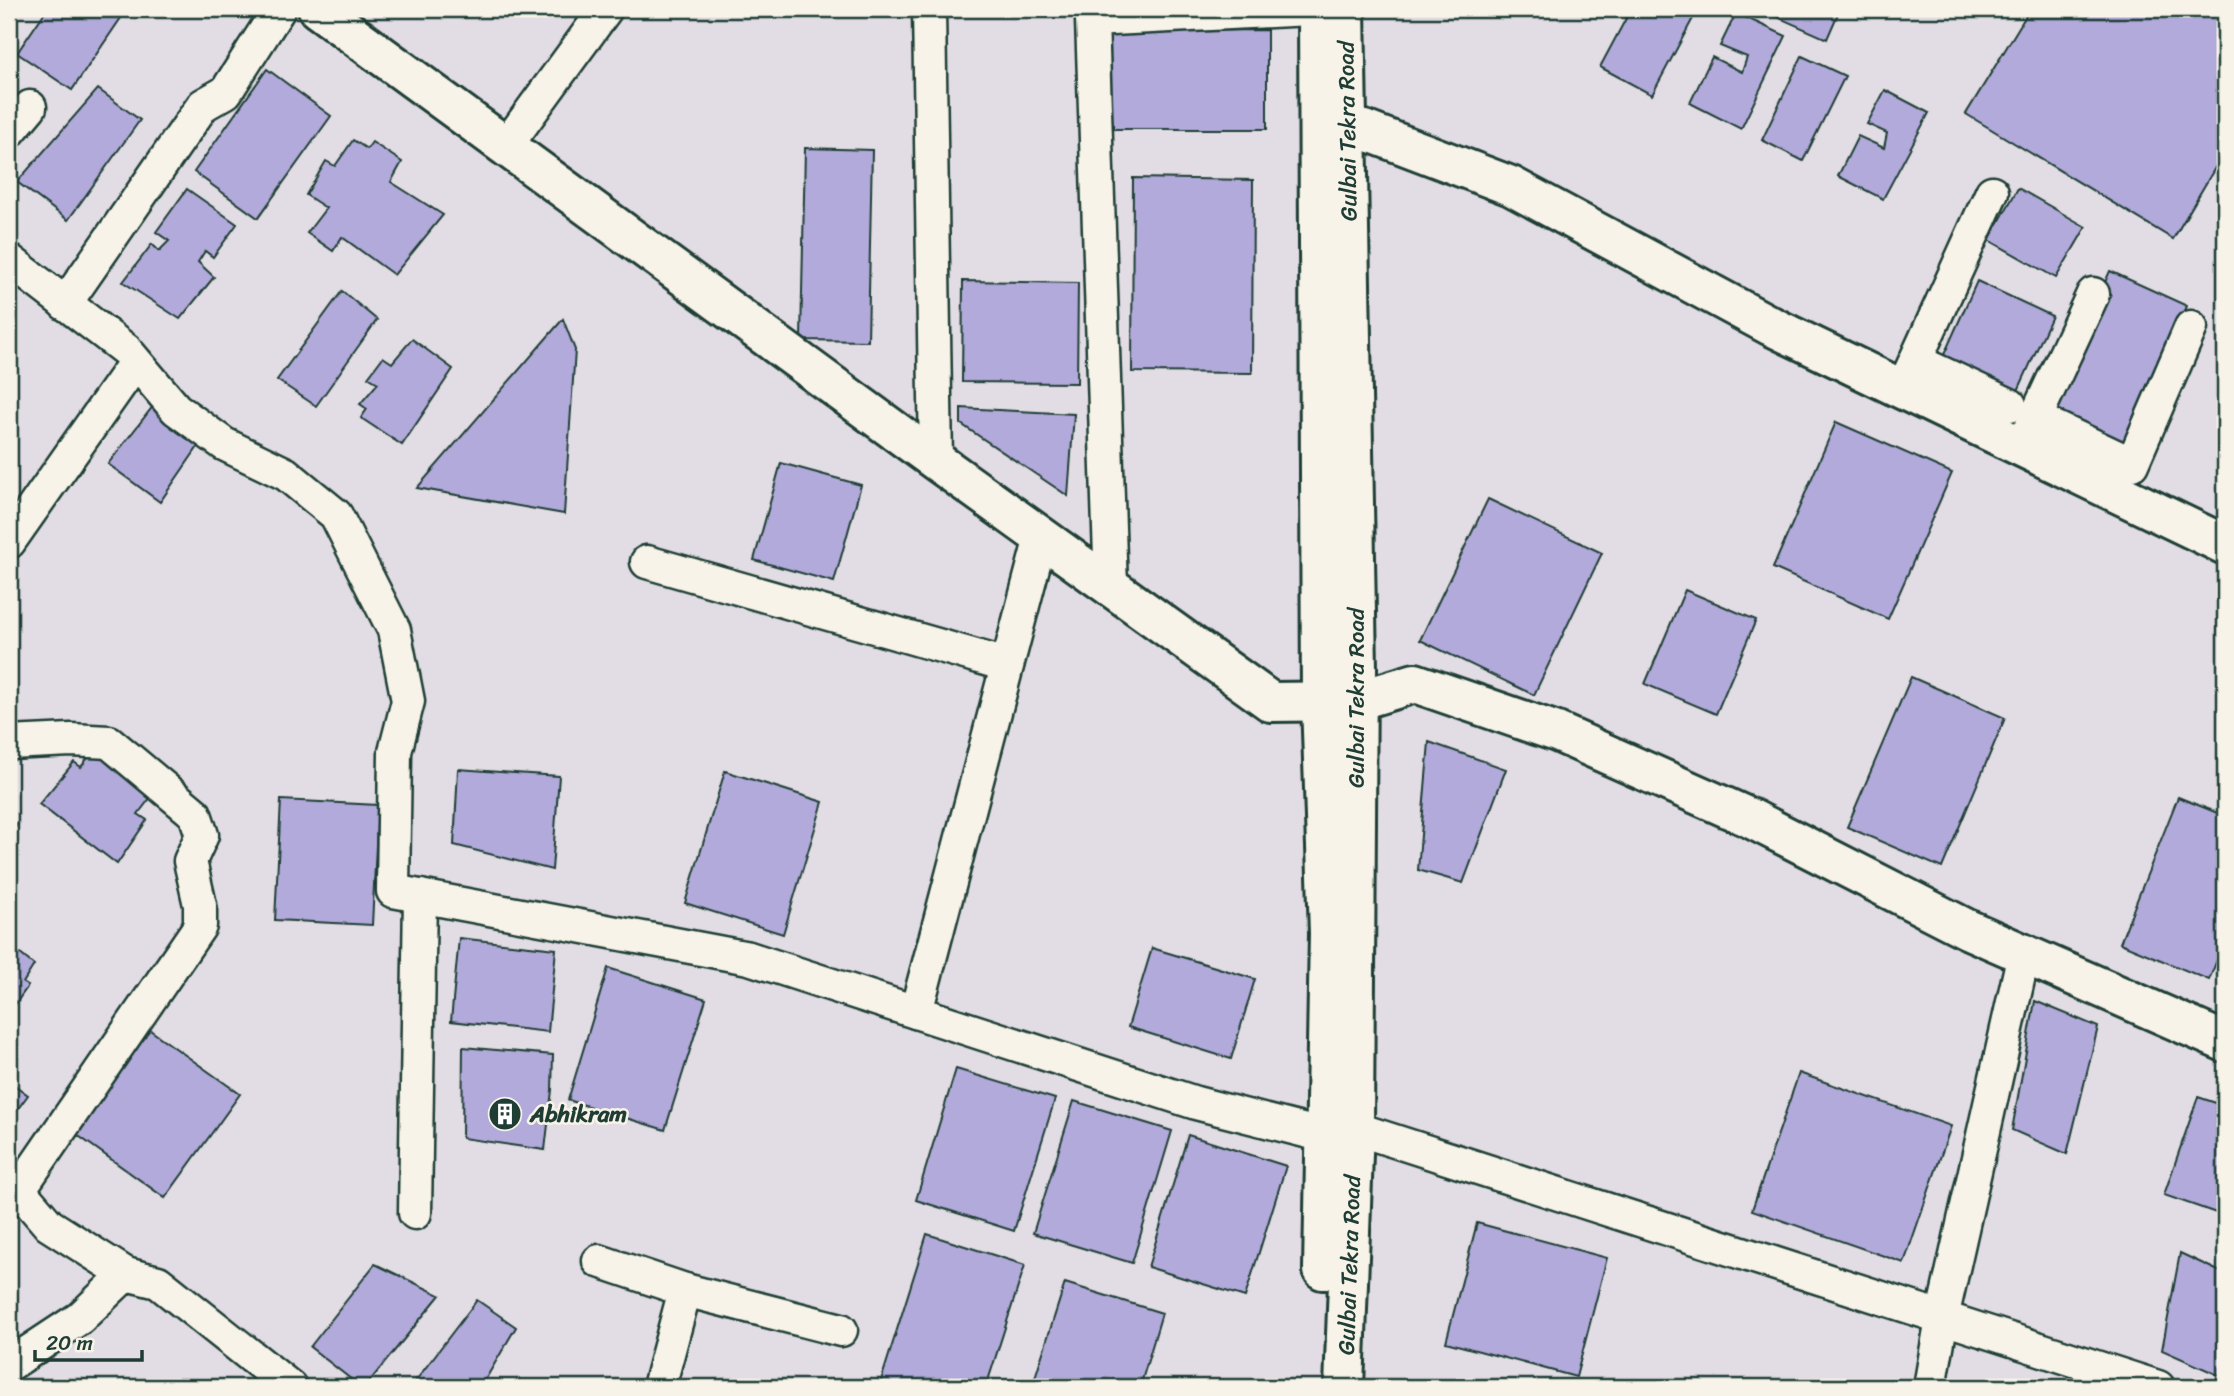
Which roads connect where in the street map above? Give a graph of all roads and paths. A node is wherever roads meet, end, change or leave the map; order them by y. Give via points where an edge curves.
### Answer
1 (279, 9) edge
2 (318, 9) edge
3 (606, 9) edge
4 (929, 9) edge
5 (1310, 9) edge
6 (1318, 9) edge
7 (1345, 9) edge
8 (30, 107) dead end
9 (1347, 126) junction
10 (9, 132) edge
11 (506, 146) junction
12 (1992, 192) dead end
13 (9, 260) edge
14 (2093, 294) dead end
15 (65, 304) junction
16 (2191, 327) dead end
17 (135, 363) junction
18 (1909, 375) junction
19 (2022, 423) junction
20 (936, 461) junction
21 (2126, 479) junction
22 (1041, 537) junction
23 (9, 542) edge
24 (2225, 545) edge
25 (648, 562) dead end
26 (1111, 588) junction
27 (1007, 665) junction
28 (1338, 701) junction
29 (9, 743) edge
30 (421, 896) junction
31 (2024, 953) junction
32 (916, 1012) junction
33 (2225, 1042) edge
34 (1340, 1132) junction
35 (14, 1187) edge
36 (415, 1213) dead end
37 (599, 1261) dead end
38 (127, 1274) junction
39 (685, 1290) junction
40 (1942, 1318) junction
41 (841, 1330) dead end
42 (9, 1365) edge
43 (290, 1387) edge
44 (659, 1387) edge
45 (1319, 1387) edge
46 (1344, 1387) edge
47 (1930, 1387) edge
48 (2158, 1387) edge

1 - 15 street via 226,92 203,105
2 - 11 street
3 - 11 street
4 - 20 street
5 - 26 street via 1091,20
6 - 28 street, Gulbai Tekra Road
7 - 9 street, Gulbai Tekra Road
8 - 10 street
9 - 18 street via 1511,186 1771,326
9 - 28 street, Gulbai Tekra Road
11 - 20 street
12 - 18 street
13 - 15 street
14 - 19 street
15 - 17 street via 126,350
16 - 21 street
17 - 23 street
17 - 30 street via 176,409 225,444 286,474 336,515 394,630 408,702 395,752 393,891
18 - 19 street
19 - 21 street
20 - 22 street
21 - 24 street
22 - 26 street
22 - 27 street
25 - 27 street
26 - 28 street via 1271,702
27 - 32 street
28 - 31 street via 1415,683 1557,732 1750,818 1967,929
28 - 34 street, Gulbai Tekra Road
29 - 35 street via 109,742 195,814 202,835 190,861 200,926
30 - 32 street via 749,958
30 - 36 street
31 - 33 street
31 - 40 street
32 - 34 street via 1196,1103
34 - 40 street
34 - 45 street, Gulbai Tekra Road
34 - 46 street, Gulbai Tekra Road
35 - 38 street via 48,1225
37 - 39 street
38 - 42 street via 80,1318
38 - 43 street via 158,1282
39 - 41 street
39 - 44 street
40 - 47 street
40 - 48 street

